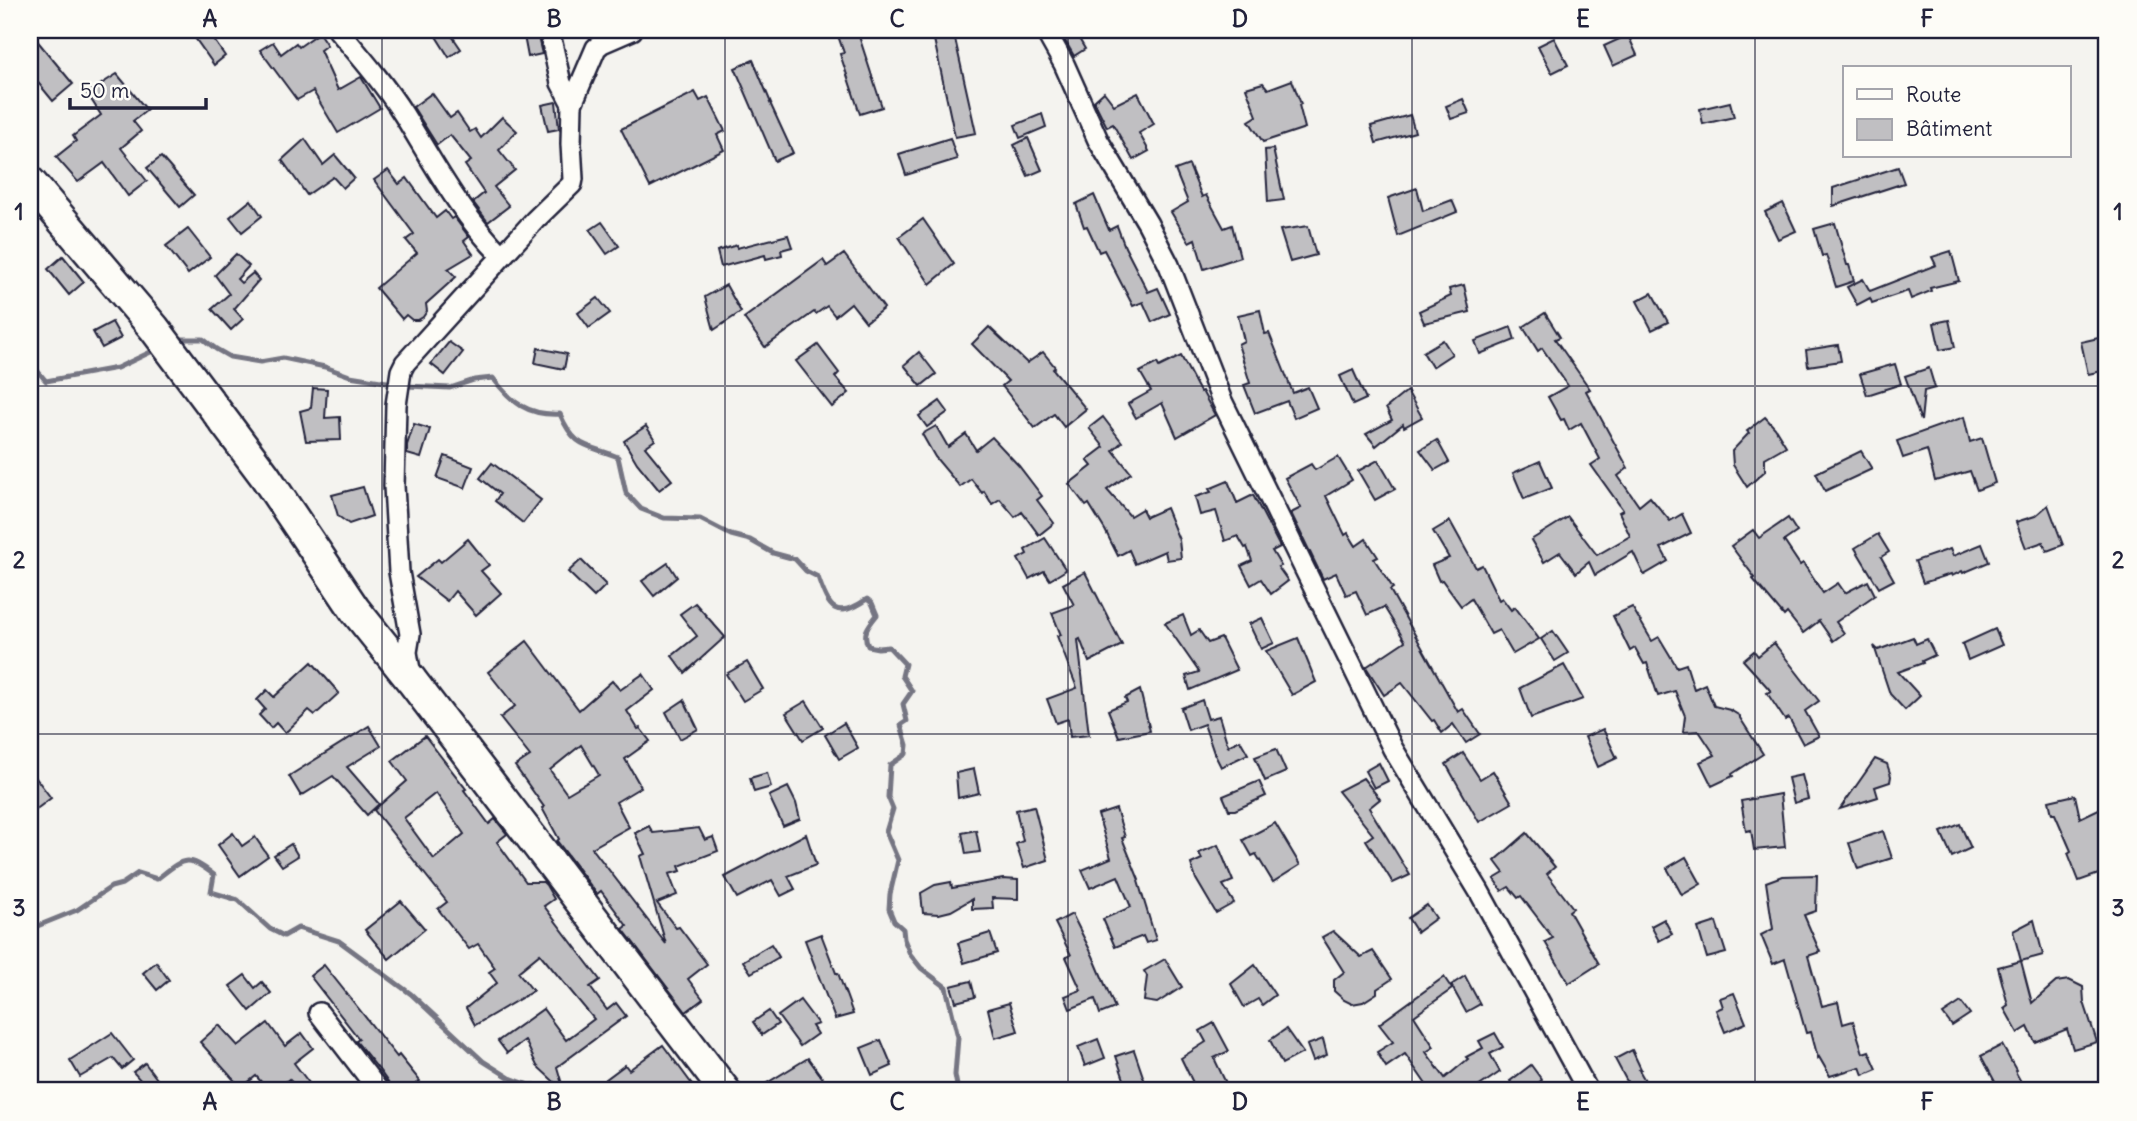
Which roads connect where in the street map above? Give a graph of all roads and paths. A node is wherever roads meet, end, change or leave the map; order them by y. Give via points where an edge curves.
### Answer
1 (338, 30) edge
2 (549, 30) edge
3 (632, 30) edge
4 (1045, 30) edge
5 (572, 104) junction
6 (30, 182) edge
7 (502, 256) junction
8 (412, 681) junction
9 (319, 1013) dead end
10 (379, 1091) edge
11 (725, 1091) edge
12 (1588, 1091) edge

1 - 7 street via 403,114 473,223
2 - 5 street via 561,83
3 - 5 street via 596,48
4 - 12 street via 1098,139 1169,265 1222,401 1393,749 1479,891
5 - 7 street via 572,184
6 - 8 main road via 155,328 265,476 355,610
7 - 8 street via 401,371 394,486
8 - 11 main road
9 - 10 street

